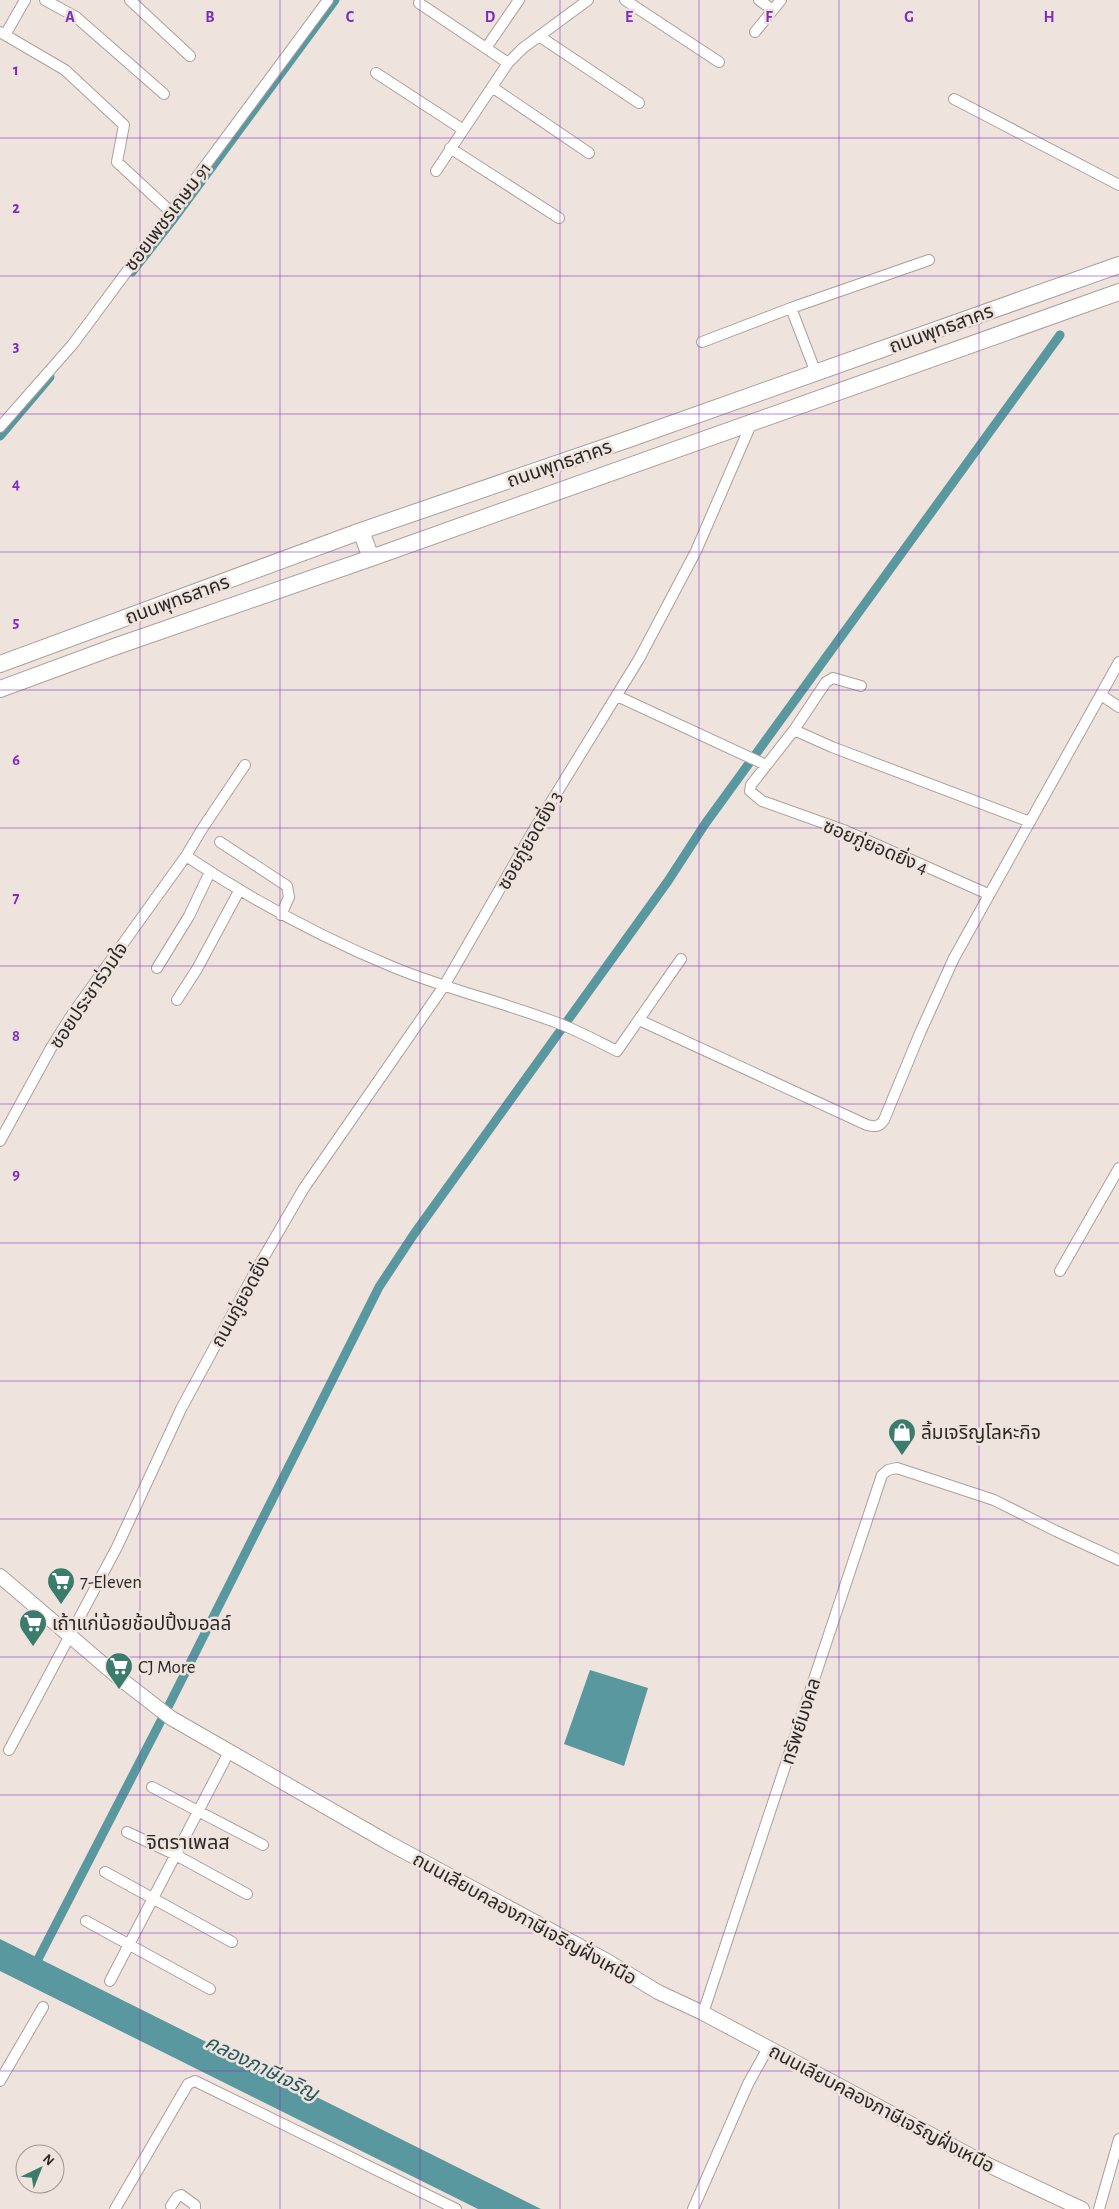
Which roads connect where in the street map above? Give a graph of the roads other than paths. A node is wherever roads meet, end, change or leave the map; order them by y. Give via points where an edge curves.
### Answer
1 (25, 0) edge
2 (45, 0) edge
3 (130, 0) edge
4 (328, 0) edge
5 (519, 0) edge
6 (588, 0) edge
7 (626, 0) edge
8 (758, 0) edge
9 (781, 0) edge
10 (419, 3) dead end
11 (773, 10) junction
12 (755, 32) dead end
13 (3, 34) edge
14 (539, 36) junction
15 (486, 48) junction
16 (190, 56) dead end
17 (719, 62) dead end
18 (508, 63) junction
19 (376, 73) dead end
20 (492, 87) junction
21 (164, 94) dead end
22 (954, 99) dead end
23 (639, 103) dead end
24 (462, 129) junction
25 (450, 148) junction
26 (589, 154) dead end
27 (436, 171) dead end
28 (1119, 185) edge
29 (171, 212) junction
30 (559, 218) dead end
31 (928, 260) dead end
32 (1119, 265) edge
33 (1119, 292) edge
34 (790, 308) junction
35 (702, 342) dead end
36 (816, 373) junction
37 (752, 421) junction
38 (0, 427) edge
39 (361, 531) junction
40 (370, 558) junction
41 (1119, 662) edge
42 (0, 664) edge
43 (861, 686) dead end
44 (0, 689) edge
45 (1101, 695) junction
46 (617, 696) junction
47 (1119, 707) edge
48 (794, 730) junction
49 (245, 765) dead end
50 (766, 765) junction
51 (1030, 822) junction
52 (220, 842) dead end
53 (186, 856) junction
54 (210, 872) junction
55 (240, 891) junction
56 (988, 894) junction
57 (281, 915) junction
58 (681, 960) dead end
59 (157, 968) dead end
60 (444, 986) junction
61 (177, 1000) dead end
62 (639, 1020) junction
63 (0, 1141) edge
64 (1119, 1168) edge
65 (1060, 1271) dead end
66 (1119, 1560) edge
67 (0, 1576) edge
68 (70, 1635) junction
69 (9, 1750) dead end
70 (229, 1752) junction
71 (152, 1787) dead end
72 (197, 1811) junction
73 (127, 1832) dead end
74 (263, 1845) dead end
75 (174, 1854) junction
76 (105, 1872) dead end
77 (247, 1894) dead end
78 (152, 1897) junction
79 (86, 1921) dead end
80 (232, 1942) dead end
81 (128, 1944) junction
82 (110, 1981) dead end
83 (210, 1989) dead end
84 (43, 2007) dead end
85 (703, 2013) junction
86 (768, 2048) junction
87 (0, 2081) edge
88 (1119, 2139) edge
89 (171, 2206) dead end
90 (115, 2209) edge
91 (195, 2209) edge
92 (456, 2209) edge
93 (693, 2209) edge
94 (1082, 2209) edge
95 (1099, 2209) edge

1 - 13 street
2 - 21 street via 76,17
3 - 16 street
4 - 29 street, ซอยเพชรเกษม 91
5 - 15 street
6 - 14 street
7 - 17 street
8 - 11 street
9 - 11 street
10 - 15 street
11 - 12 street
13 - 29 street via 65,70 124,125 117,162
14 - 18 street
14 - 23 street
15 - 18 street
18 - 20 street
19 - 24 street
20 - 24 street
20 - 26 street
22 - 28 street
24 - 25 street
25 - 27 street
25 - 30 street
29 - 38 street, ซอยเพชรเกษม 91 via 73,344
31 - 34 street
32 - 36 main road, ถนนพุทธสาคร
33 - 37 main road, ถนนพุทธสาคร
34 - 35 street
34 - 36 street
36 - 39 main road, ถนนพุทธสาคร
37 - 40 main road, ถนนพุทธสาคร
37 - 46 street, ซอยภู่ยอดยิ่ง 3 via 696,551
39 - 40 main road
39 - 42 main road, ถนนพุทธสาคร
40 - 44 main road, ถนนพุทธสาคร
41 - 45 street
43 - 48 street via 833,678 826,682
45 - 47 street
45 - 51 street
46 - 50 street
46 - 60 street, ซอยภู่ยอดยิ่ง 3 via 532,833
48 - 50 street
48 - 51 street via 832,748
49 - 53 street, ซอยประชาร่วมใจ
50 - 56 street, ซอยภู่ยอดยิ่ง 4 via 750,791 762,801 846,831
51 - 56 street
52 - 57 street via 288,886 289,897
53 - 54 street
53 - 63 street, ซอยประชาร่วมใจ via 73,1013
54 - 55 street
54 - 59 street via 189,916
55 - 57 street
55 - 61 street
56 - 62 street via 954,958 880,1125 867,1125
57 - 60 street via 393,967
58 - 62 street
60 - 62 street via 557,1022 617,1051
60 - 68 street, ถนนภู่ยอดยิ่ง via 304,1188 254,1274 181,1409 117,1546
64 - 65 street
66 - 85 street, ทรัพย์มงคล via 994,1500 897,1468 882,1475
67 - 68 main road, ถนนเลียบคลองภาษีเจริญฝั่งเหนือ
68 - 69 street, ถนนภู่ยอดยิ่ง
68 - 70 main road, ถนนเลียบคลองภาษีเจริญฝั่งเหนือ via 165,1714
70 - 72 street
70 - 85 main road, ถนนเลียบคลองภาษีเจริญฝั่งเหนือ via 658,1992
71 - 72 street
72 - 74 street
72 - 75 street
73 - 75 street
75 - 77 street
75 - 78 street
76 - 78 street
78 - 80 street
78 - 81 street
79 - 81 street
81 - 82 street
81 - 83 street
84 - 87 street
85 - 86 main road, ถนนเลียบคลองภาษีเจริญฝั่งเหนือ
86 - 93 street via 748,2084
86 - 94 main road, ถนนเลียบคลองภาษีเจริญฝั่งเหนือ via 986,2164
88 - 95 street
89 - 91 street via 181,2195 195,2205
90 - 92 street via 188,2084 193,2082

